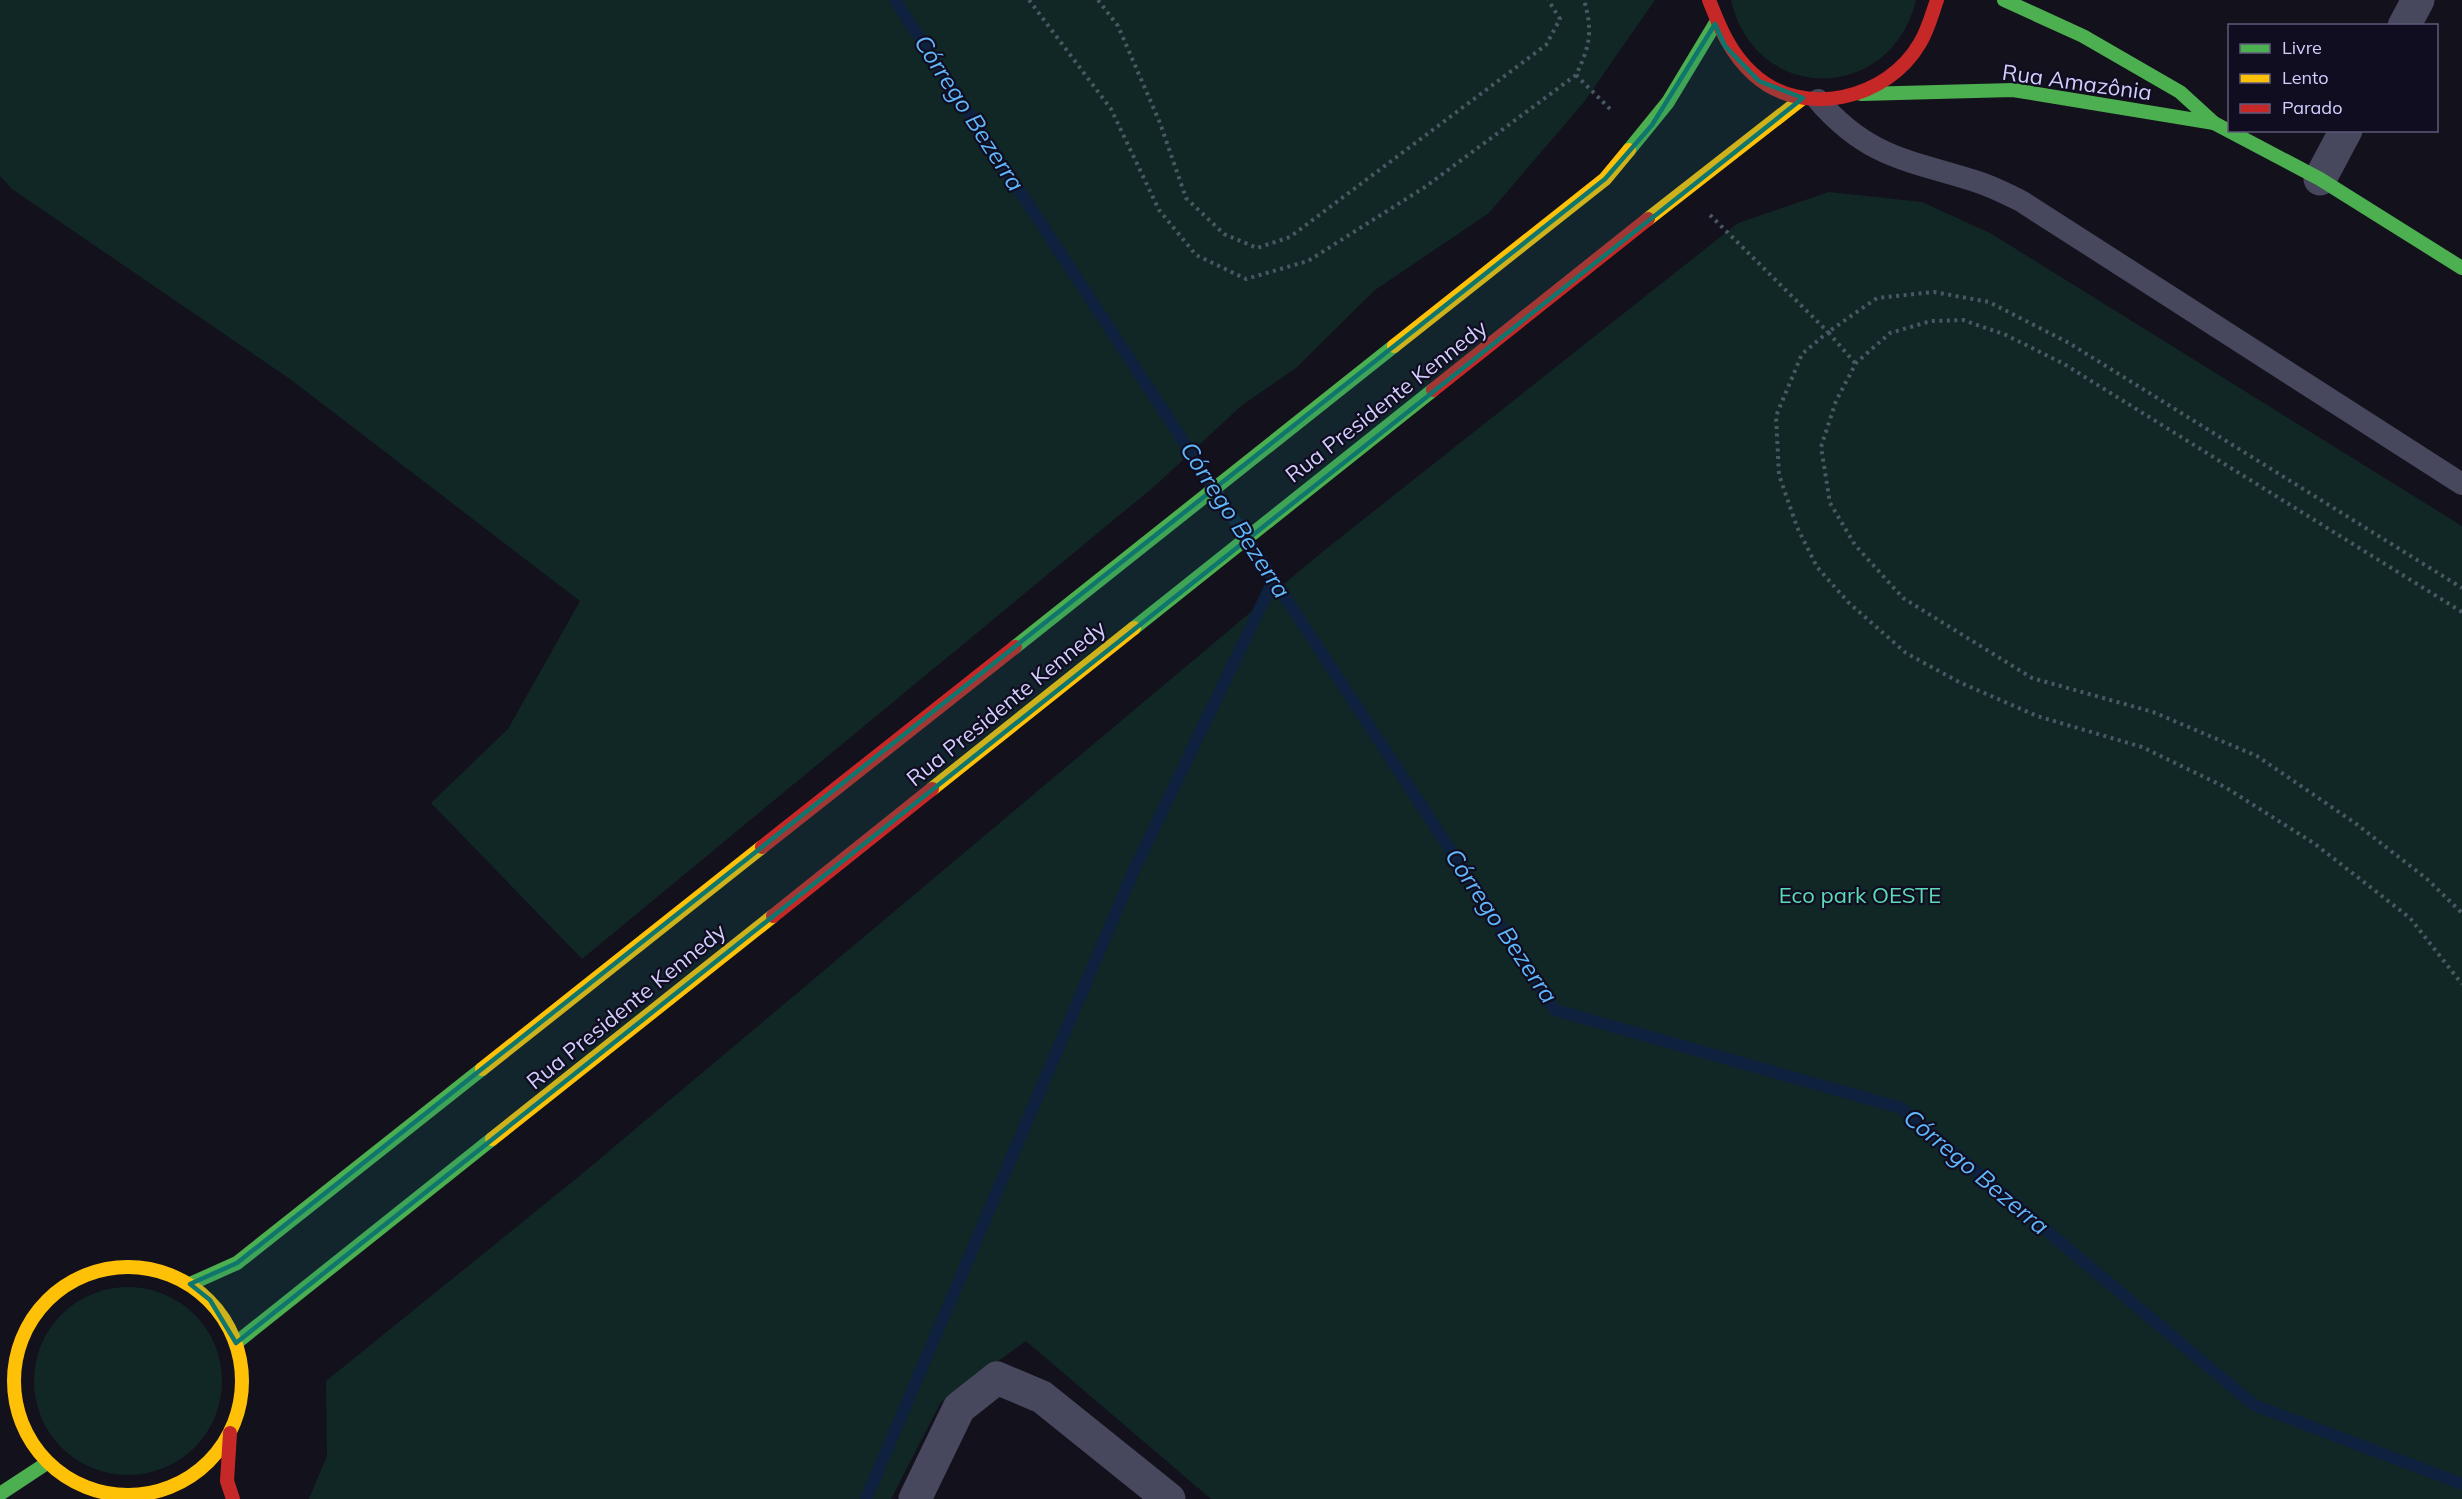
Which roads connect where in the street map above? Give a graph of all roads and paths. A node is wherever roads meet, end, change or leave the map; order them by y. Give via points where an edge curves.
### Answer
1 (1029, 0) edge
2 (1098, 0) edge
3 (1548, 0) edge
4 (1584, 0) edge
5 (1709, 0) edge
6 (1937, 0) edge
7 (2004, 0) edge
8 (2418, 0) edge
9 (1715, 24) junction
10 (2405, 24) edge
11 (1576, 75) junction
12 (1861, 94) junction
13 (1810, 99) junction
14 (1615, 114) dead end
15 (2214, 123) junction
16 (2228, 130) edge
17 (2231, 132) edge
18 (2345, 132) edge
19 (2320, 179) junction
20 (1721, 225) dead end
21 (2462, 268) edge
22 (1828, 332) junction
23 (1856, 363) junction
24 (2462, 484) edge
25 (2462, 588) edge
26 (2462, 612) edge
27 (2462, 913) edge
28 (2462, 984) edge
29 (190, 1284) junction
30 (236, 1343) junction
31 (19, 1344) junction
32 (0, 1355) edge
33 (230, 1431) junction
34 (47, 1463) junction
35 (80, 1485) junction
36 (0, 1494) edge
37 (103, 1499) edge
38 (233, 1499) edge
39 (915, 1499) edge
40 (1169, 1499) edge

1 - 11 path via 1111,109 1159,210 1196,255 1246,279 1308,261 1425,187
2 - 3 path via 1118,26 1160,123 1186,198 1224,234 1257,248 1290,237 1546,45 1560,19
4 - 11 path via 1590,28 1588,50
5 - 9 main road
6 - 12 main road via 1921,46 1884,82
7 - 15 main road, Rua Amazônia via 2083,36 2180,92
8 - 10 street
9 - 13 main road via 1725,46 1759,81 1780,92
9 - 29 main road, Rua Presidente Kennedy via 1668,102 1605,179 237,1263
11 - 14 path
12 - 13 main road
12 - 15 main road, Rua Amazônia via 2013,90
13 - 24 lane via 1864,142 1904,162 1981,183 2021,201
13 - 30 main road, Rua Presidente Kennedy via 1767,124
15 - 16 main road, Rua Amazônia
17 - 19 main road, Rua Amazônia
18 - 19 street
19 - 21 main road, Rua Amazônia
20 - 22 path
22 - 23 path
22 - 25 path via 1877,298 1934,292 1989,302 2069,343
22 - 28 path via 1802,354 1776,416 1779,474 1797,527 1818,567 1849,603 1906,653 1959,682 2037,716 2142,747 2225,787 2315,844 2410,918
23 - 26 path via 1890,333 1931,321 1963,320 2006,335 2064,364
23 - 27 path via 1836,401 1821,447 1830,503 1855,545 1903,598 2032,678 2153,712 2257,756 2364,830 2427,879
29 - 30 main road via 210,1300
29 - 31 main road via 141,1267 90,1273 46,1301
30 - 33 main road via 242,1368 242,1394
31 - 32 main road
31 - 34 main road via 14,1395 31,1443
33 - 35 main road via 209,1462 166,1490 115,1496
33 - 38 main road via 227,1480
34 - 35 main road
34 - 36 main road
35 - 37 main road
39 - 40 street via 959,1408 997,1378 1042,1397

